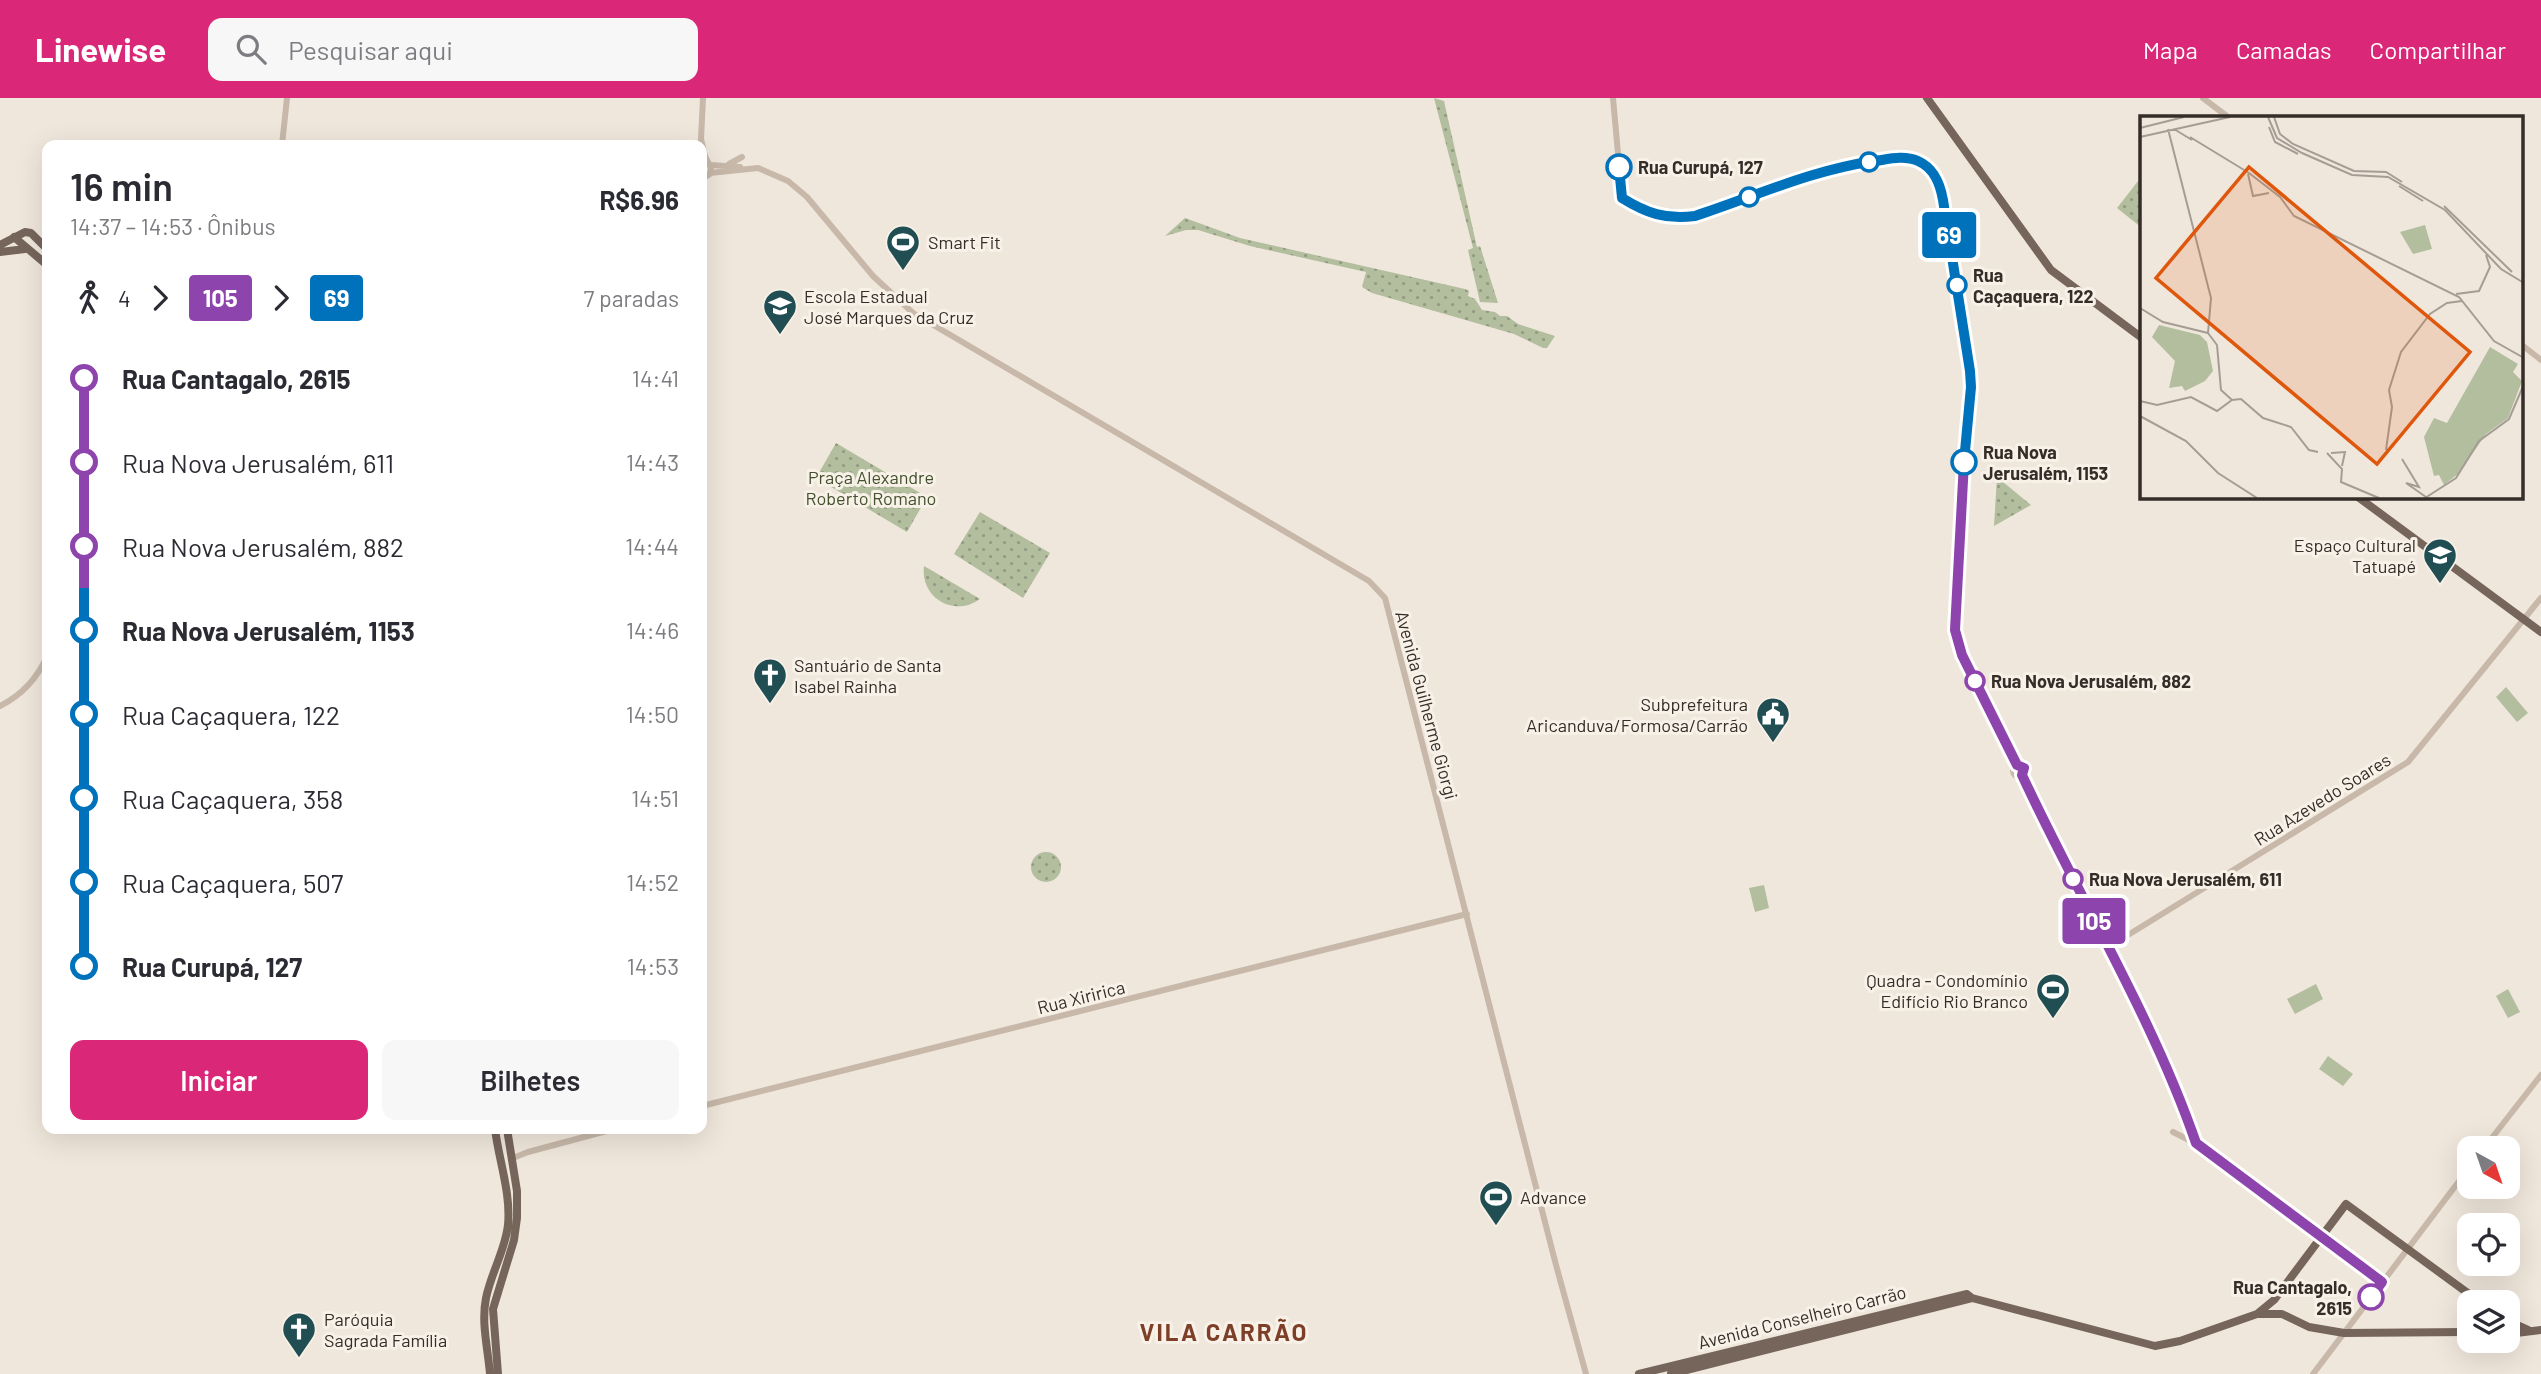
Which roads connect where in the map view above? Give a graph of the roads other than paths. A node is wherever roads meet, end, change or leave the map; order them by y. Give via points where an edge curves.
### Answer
1 (287, 98) edge
2 (703, 98) edge
3 (1613, 98) edge
4 (1927, 98) edge
5 (2203, 98) edge
6 (2227, 116) edge
7 (283, 140) edge
8 (700, 140) edge
9 (742, 157) dead end
10 (707, 164) edge
11 (727, 165) junction
12 (742, 168) junction
13 (14, 237) junction
14 (42, 244) edge
15 (0, 245) edge
16 (26, 249) junction
17 (0, 251) edge
18 (42, 261) edge
19 (2140, 337) edge
20 (2524, 347) edge
21 (2541, 360) edge
22 (2361, 499) edge
23 (2541, 598) edge
24 (2524, 620) junction
25 (2541, 632) edge
26 (42, 667) edge
27 (0, 706) edge
28 (1467, 914) junction
29 (2107, 948) junction
30 (2541, 1075) edge
31 (707, 1105) edge
32 (2173, 1132) dead end
33 (496, 1134) edge
34 (509, 1134) edge
35 (595, 1134) edge
36 (2493, 1136) edge
37 (2195, 1140) junction
38 (512, 1155) junction
39 (500, 1161) junction
40 (2457, 1184) edge
41 (2322, 1236) junction
42 (2408, 1248) junction
43 (2382, 1282) junction
44 (2464, 1290) edge
45 (1972, 1298) junction
46 (2274, 1300) junction
47 (2257, 1314) junction
48 (2283, 1314) junction
49 (2520, 1328) edge
50 (2538, 1331) edge
51 (2457, 1332) edge
52 (2344, 1333) junction
53 (2520, 1333) edge
54 (490, 1374) edge
55 (498, 1374) edge
56 (1586, 1374) edge
57 (1639, 1374) edge
58 (1671, 1374) edge
59 (2313, 1374) edge

1 - 7 street
2 - 8 street
3 - 29 street via 1622,198 1650,214 1684,217 1705,213 1842,166 1904,158 1933,173 1941,187 1971,387 1955,630 1962,655 2017,765 2024,767 2022,775
4 - 19 main road via 2050,270
5 - 6 street
9 - 11 street
10 - 11 street, Avenida Guilherme Giorgi
10 - 12 street, Avenida Guilherme Giorgi
11 - 12 street, Avenida Guilherme Giorgi
12 - 28 street, Avenida Guilherme Giorgi via 767,170 797,187 863,266 913,313 1369,581 1385,598
13 - 14 main road via 31,233
13 - 15 main road
13 - 16 main road
16 - 17 main road
16 - 18 main road
20 - 21 street
22 - 24 main road
23 - 24 street, Rua Azevedo Soares
24 - 25 main road
24 - 29 street, Rua Azevedo Soares via 2408,762
26 - 27 street via 32,682
28 - 31 street, Rua Xiririca
28 - 56 street, Avenida Guilherme Giorgi
29 - 37 street via 2161,1055
30 - 36 street
32 - 37 street
33 - 39 main road
34 - 38 main road
35 - 38 street
37 - 41 street
38 - 39 main road via 507,1163
38 - 55 main road via 516,1230 493,1308
39 - 54 main road via 509,1216 486,1300
40 - 42 street
41 - 42 main road via 2346,1204
41 - 43 street
41 - 46 main road
42 - 43 street
42 - 44 main road
43 - 52 street
45 - 47 main road, Avenida Conselheiro Carrão via 2155,1346
45 - 57 main road, Avenida Conselheiro Carrão via 1960,1294
45 - 58 main road, Avenida Conselheiro Carrão
46 - 47 main road
46 - 48 main road
47 - 48 main road, Avenida Conselheiro Carrão
48 - 52 main road, Avenida Conselheiro Carrão via 2309,1327
49 - 50 main road
50 - 53 main road
51 - 52 main road, Avenida Conselheiro Carrão
52 - 59 street

